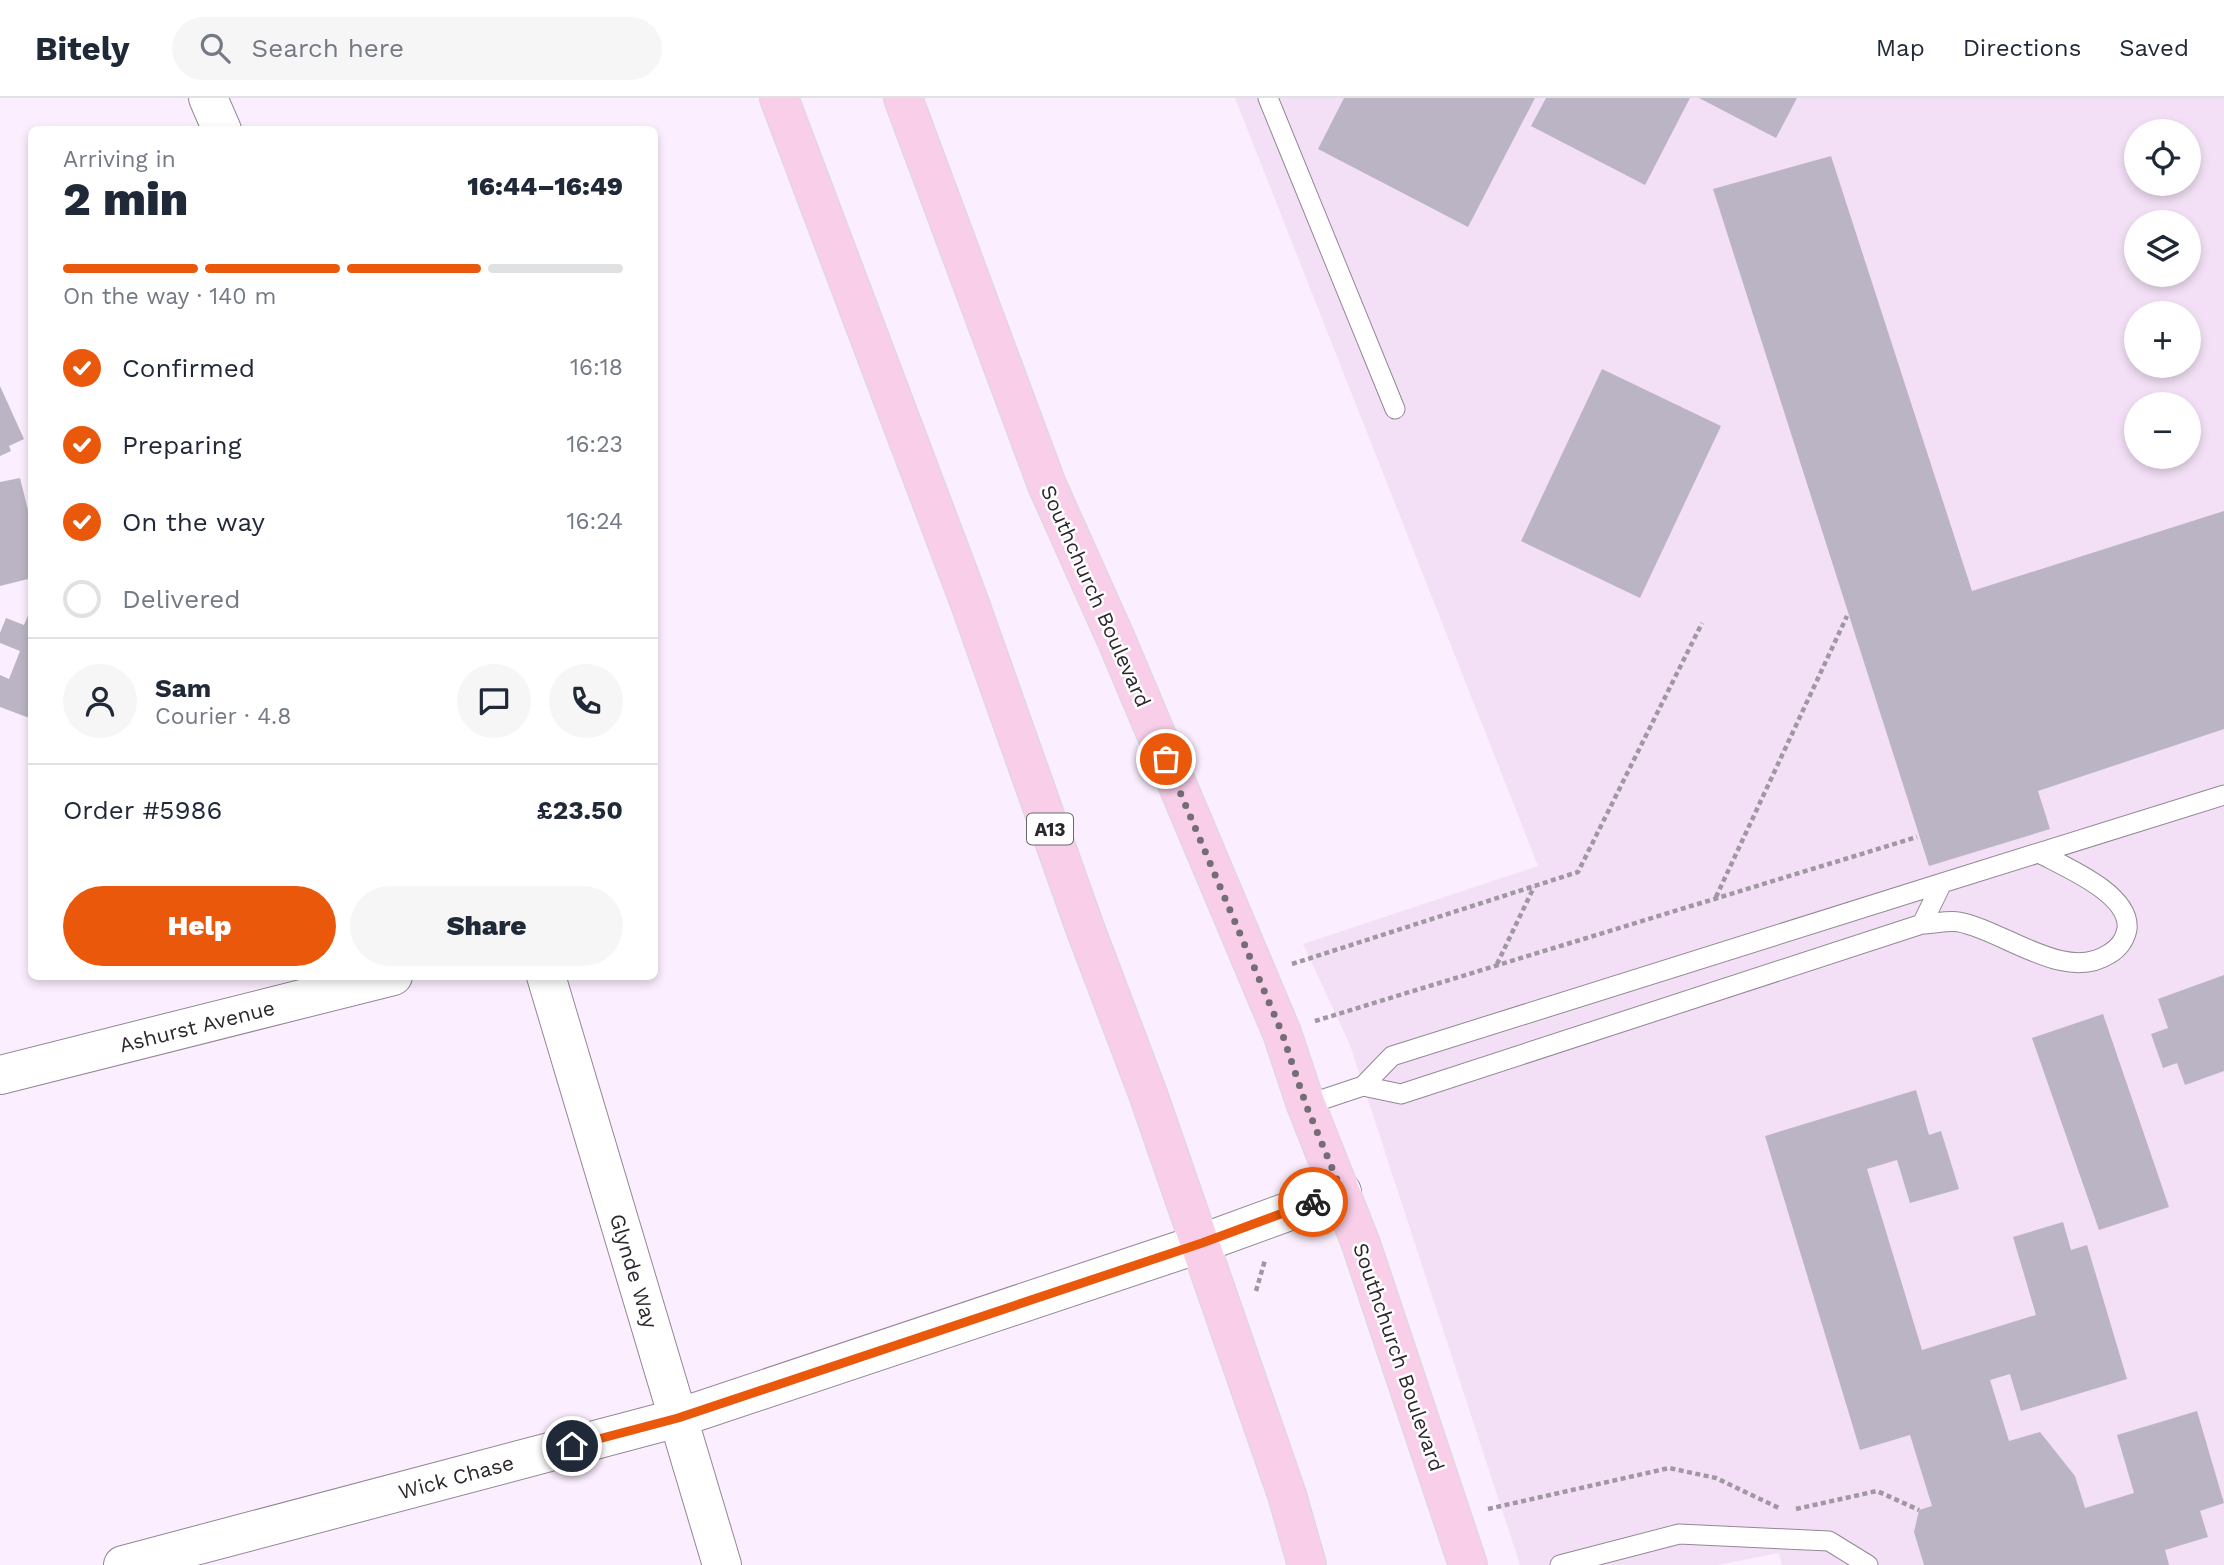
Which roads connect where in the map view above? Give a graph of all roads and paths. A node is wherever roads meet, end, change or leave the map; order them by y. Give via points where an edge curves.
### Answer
1 (208, 98) edge
2 (779, 98) edge
3 (903, 98) edge
4 (1268, 98) edge
5 (220, 126) edge
6 (1395, 409) dead end
7 (1847, 616) dead end
8 (1702, 623) dead end
9 (2224, 795) edge
10 (1917, 836) dead end
11 (2039, 853) junction
12 (1942, 883) junction
13 (1535, 886) junction
14 (1716, 898) junction
15 (1922, 924) junction
16 (1496, 965) junction
17 (1258, 975) junction
18 (377, 980) edge
19 (547, 980) edge
20 (1282, 1033) junction
21 (0, 1075) edge
22 (1363, 1086) junction
23 (1306, 1105) junction
24 (1342, 1192) junction
25 (1202, 1243) junction
26 (1269, 1248) dead end
27 (1250, 1294) dead end
28 (678, 1418) junction
29 (1919, 1510) dead end
30 (1453, 1519) junction
31 (123, 1565) edge
32 (722, 1565) edge
33 (1307, 1565) edge
34 (1468, 1565) edge
35 (1560, 1565) edge
36 (1868, 1565) edge

1 - 5 street
2 - 25 main road, A13 via 970,601
3 - 17 main road, Southchurch Boulevard via 1047,485
4 - 6 lane
7 - 14 path
8 - 13 path via 1578,872
9 - 11 lane
10 - 14 path
11 - 12 lane
11 - 15 lane via 2110,894 2125,910 2127,929 2119,948 2097,962 2073,965 1958,922
12 - 15 lane
12 - 22 lane via 1392,1056
13 - 16 path
13 - 17 path
14 - 16 path
15 - 22 lane via 1401,1094
16 - 20 path
17 - 20 main road, Southchurch Boulevard
18 - 21 street, Ashurst Avenue
19 - 28 street, Glynde Way
20 - 23 main road, Southchurch Boulevard
22 - 23 lane
23 - 24 main road, Southchurch Boulevard
24 - 25 street, Wick Chase
24 - 30 main road, Southchurch Boulevard
25 - 28 street, Wick Chase
25 - 33 main road, A13
26 - 27 path via 1258,1291
28 - 31 street, Wick Chase
28 - 32 street, Glynde Way
29 - 30 path via 1877,1491 1787,1511 1716,1478 1669,1468
30 - 34 main road, Southchurch Boulevard
35 - 36 lane via 1679,1534 1829,1541

